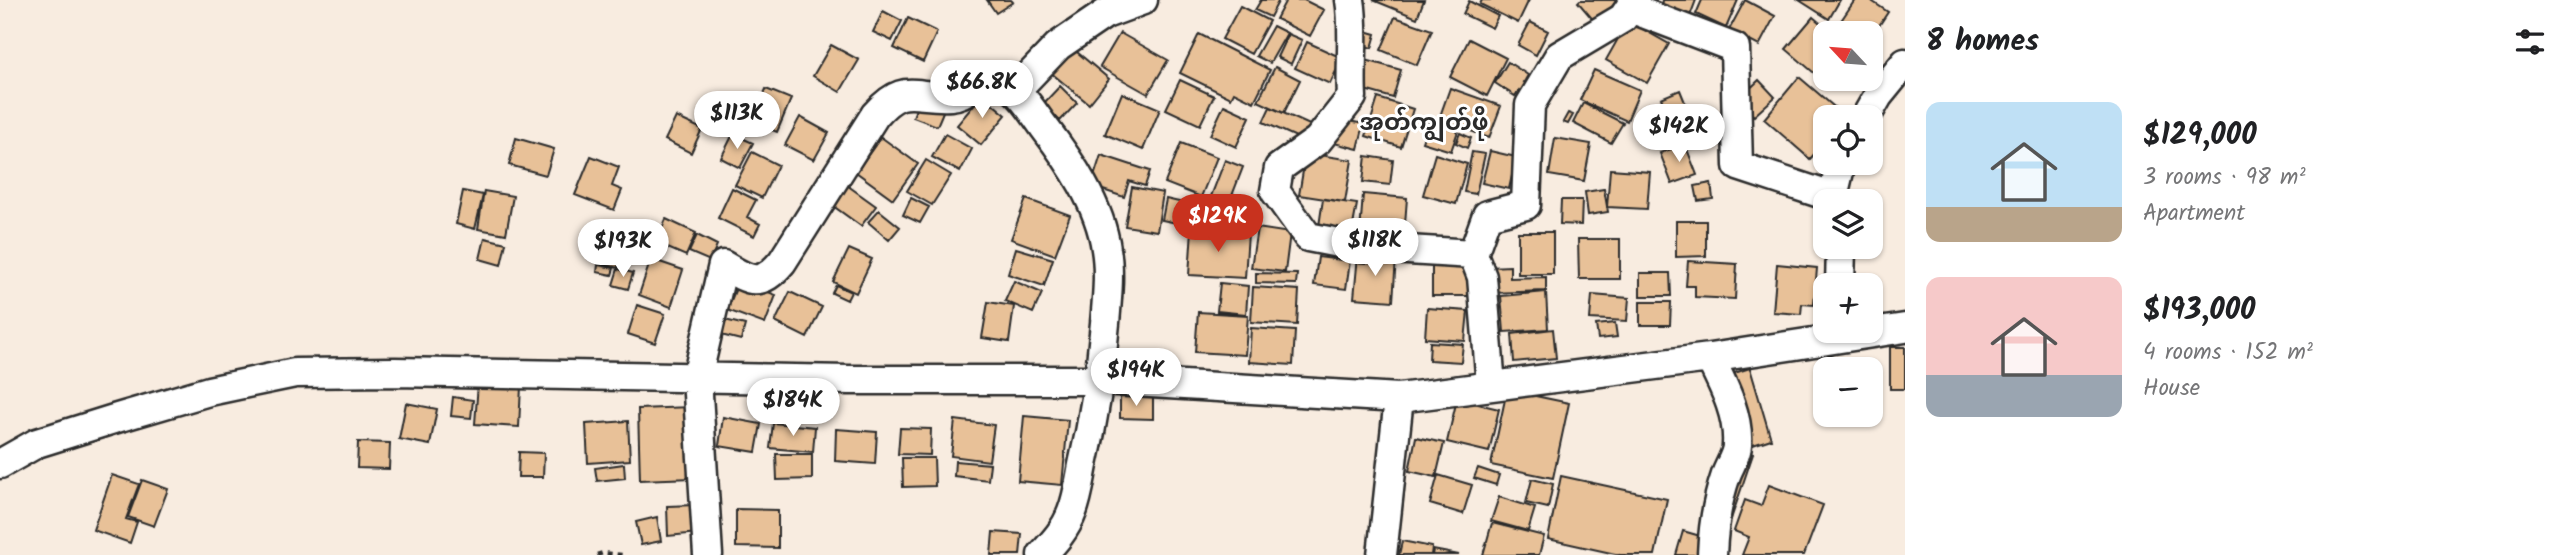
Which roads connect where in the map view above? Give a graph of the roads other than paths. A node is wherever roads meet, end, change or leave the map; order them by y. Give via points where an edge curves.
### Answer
1 (1143, 0) edge
2 (1350, 0) edge
3 (1632, 4) edge
4 (1905, 63) edge
5 (1016, 90) junction
6 (1873, 105) edge
7 (1813, 192) edge
8 (1473, 254) junction
9 (1905, 328) edge
10 (1883, 330) edge
11 (1813, 338) edge
12 (1710, 358) junction
13 (697, 378) junction
14 (1100, 380) junction
15 (1492, 386) junction
16 (1399, 398) junction
17 (0, 464) edge
18 (708, 555) edge
19 (1042, 555) edge
20 (1382, 555) edge
21 (1712, 555) edge

1 - 5 street via 1105,14 1058,46
2 - 8 street via 1352,97 1318,140 1279,168 1275,191 1308,237 1359,247
3 - 7 street via 1735,48 1738,166
3 - 8 street via 1623,18 1559,56 1530,105 1527,205 1487,215
4 - 6 street
5 - 13 street via 998,80 984,81 958,96 902,93 888,100 769,277 755,280 723,265
5 - 14 street via 1075,173 1103,236 1108,288
8 - 15 street via 1482,276
9 - 10 street
11 - 12 street
12 - 15 street
12 - 21 street via 1729,395 1737,447 1713,523
13 - 14 street
13 - 17 street via 295,373 209,391 117,418 37,443
13 - 18 street
14 - 16 street
14 - 19 street via 1072,512
15 - 16 street
16 - 20 street

